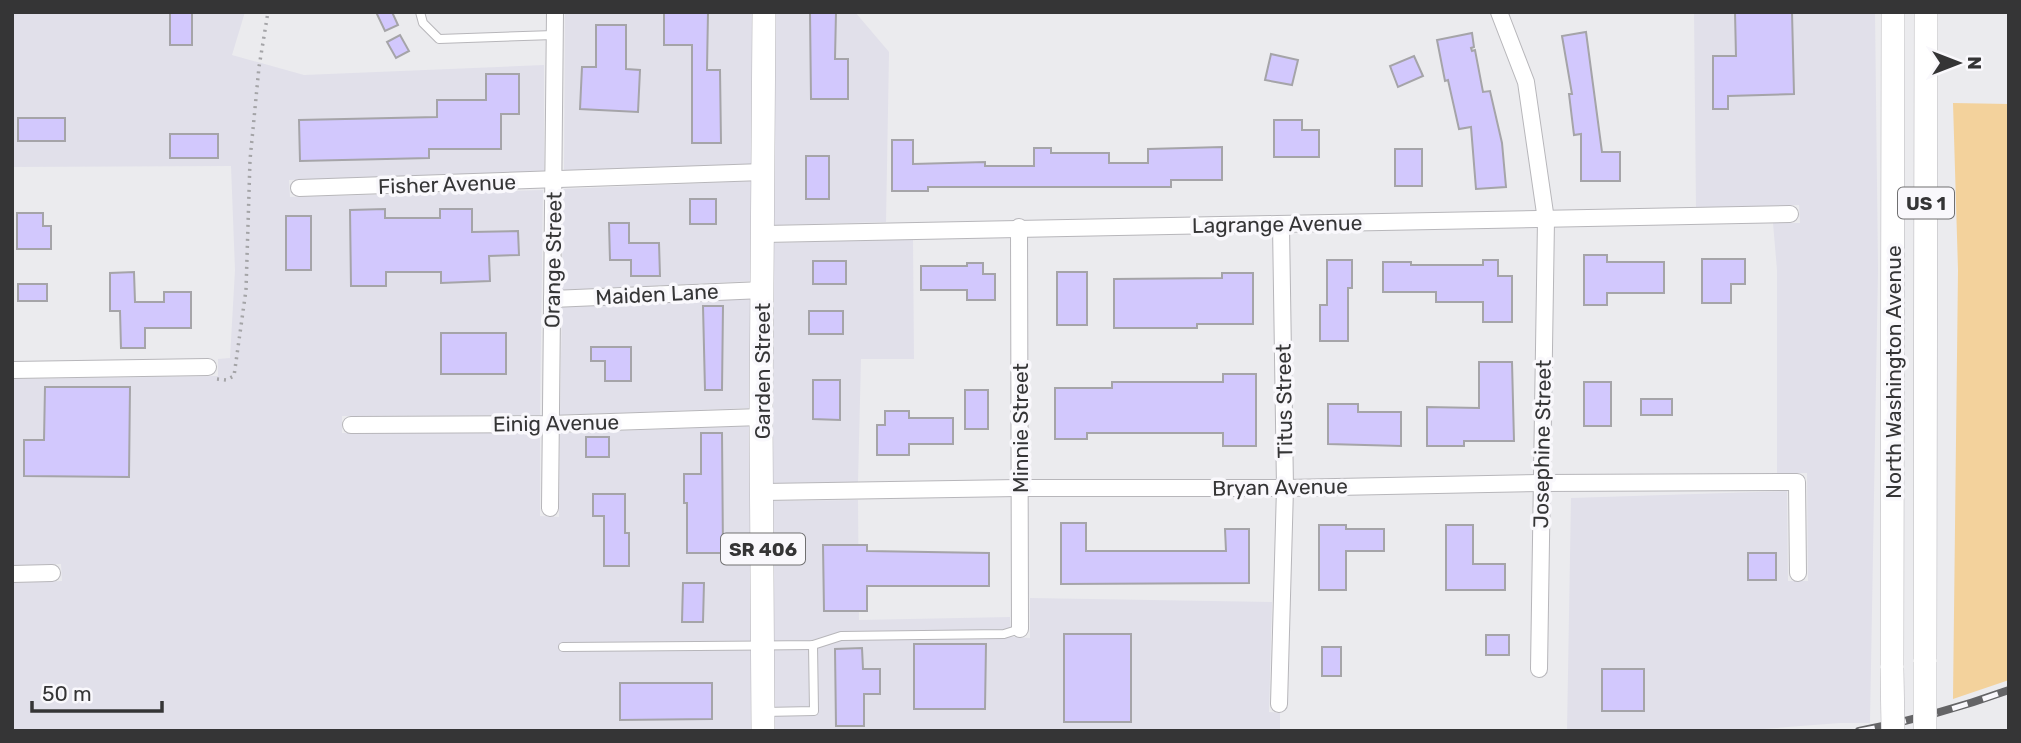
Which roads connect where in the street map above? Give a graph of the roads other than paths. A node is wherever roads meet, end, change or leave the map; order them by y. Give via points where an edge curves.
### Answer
1 (419, 12) edge
2 (555, 12) edge
3 (764, 12) edge
4 (1499, 12) edge
5 (1893, 12) edge
6 (1926, 12) edge
7 (554, 35) junction
8 (763, 172) junction
9 (554, 181) junction
10 (299, 188) dead end
11 (1790, 214) dead end
12 (1546, 220) junction
13 (1281, 225) junction
14 (1019, 227) junction
15 (764, 234) junction
16 (763, 290) junction
17 (552, 299) junction
18 (208, 367) dead end
19 (12, 370) edge
20 (761, 417) junction
21 (550, 424) junction
22 (351, 425) dead end
23 (1541, 483) junction
24 (1020, 488) junction
25 (1285, 488) junction
26 (763, 492) junction
27 (550, 508) dead end
28 (52, 573) dead end
29 (1798, 573) dead end
30 (12, 574) edge
31 (1020, 629) joint
32 (763, 644) junction
33 (813, 645) junction
34 (563, 647) dead end
35 (1539, 669) dead end
36 (1279, 704) dead end
37 (763, 721) edge
38 (1892, 731) edge
39 (1925, 731) edge

1 - 7 lane via 422,23 439,38
2 - 7 street, Orange Street
3 - 8 main road, Garden Street / SR 406
4 - 12 street, Josephine Street via 1526,82
5 - 38 main road, North Washington Avenue / US 1, bridge
6 - 39 main road, North Washington Avenue / US 1, bridge
7 - 9 street, Orange Street
8 - 9 street, Fisher Avenue
8 - 15 main road, Garden Street / SR 406
9 - 10 street, Fisher Avenue
9 - 17 street, Orange Street
11 - 12 street, Lagrange Avenue
12 - 13 street, Lagrange Avenue
12 - 23 street, Josephine Street
13 - 14 street, Lagrange Avenue
13 - 25 street, Titus Street
14 - 15 street, Lagrange Avenue
14 - 24 street, Minnie Street
15 - 16 main road, Garden Street / SR 406
16 - 17 street, Maiden Lane
16 - 20 main road, Garden Street / SR 406
17 - 21 street, Orange Street
18 - 19 street
20 - 21 street, Einig Avenue
20 - 26 main road, Garden Street / SR 406
21 - 22 street, Einig Avenue
21 - 27 street, Orange Street
23 - 25 street, Bryan Avenue
23 - 29 street, Bryan Avenue via 1797,482
23 - 35 street, Josephine Street
24 - 25 street, Bryan Avenue
24 - 26 street, Bryan Avenue
24 - 31 street, Minnie Street
25 - 36 street, Titus Street
26 - 32 main road, Garden Street / SR 406
28 - 30 street
31 - 33 lane via 1004,634 841,636
32 - 33 lane
32 - 34 lane
32 - 37 main road, Garden Street / SR 406
33 - 37 lane via 814,711

